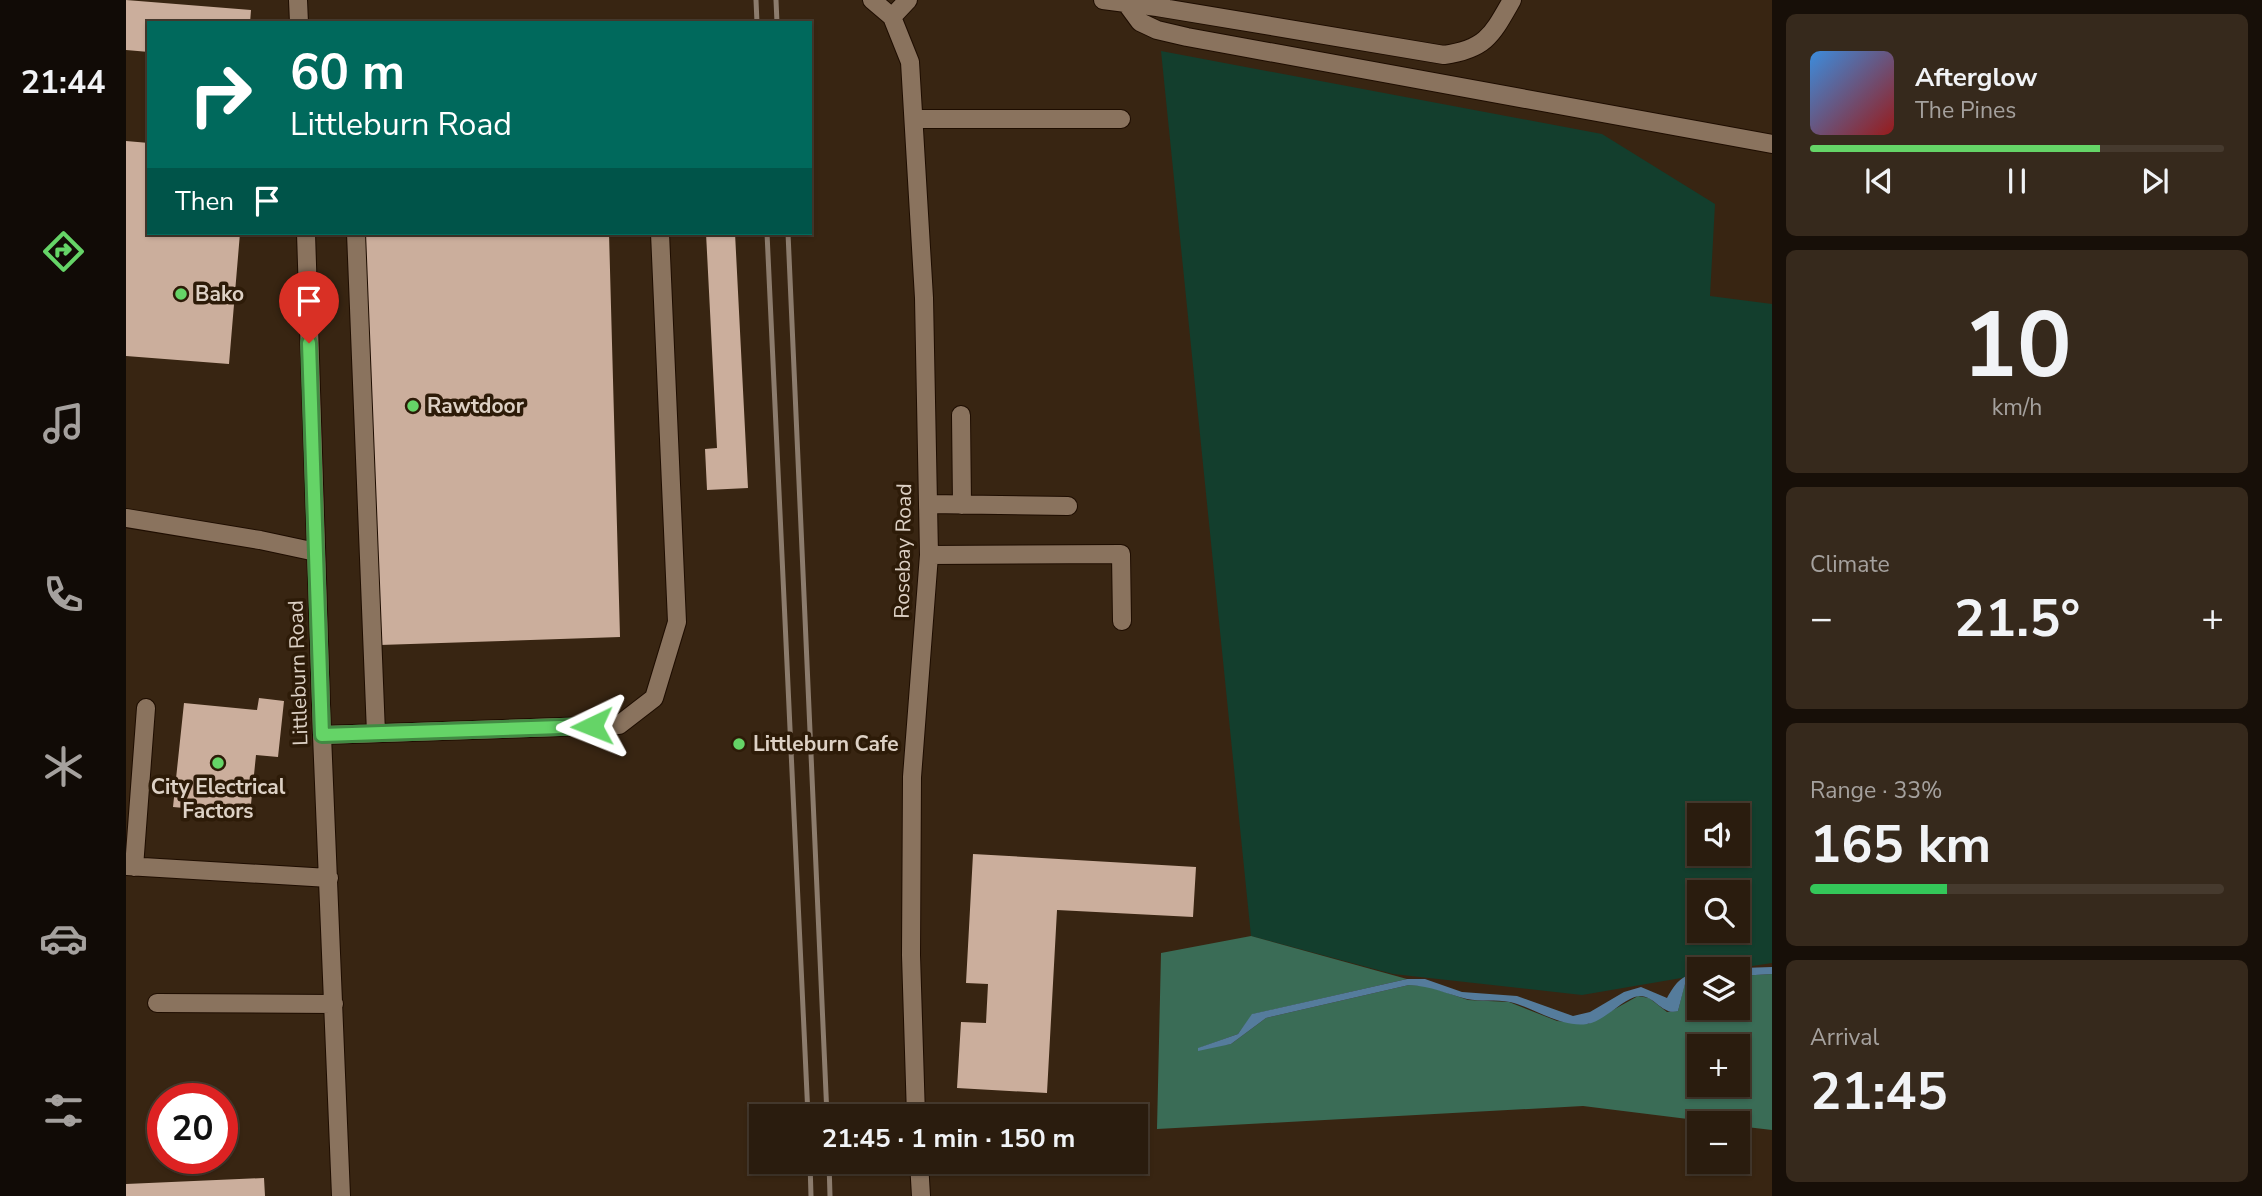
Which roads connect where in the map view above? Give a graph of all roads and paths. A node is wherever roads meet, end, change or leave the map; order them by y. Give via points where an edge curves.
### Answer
1 (298, 0) edge
2 (872, 0) edge
3 (908, 0) edge
4 (1103, 0) edge
5 (1513, 0) edge
6 (1126, 3) junction
7 (1159, 4) edge
8 (892, 17) junction
9 (299, 21) edge
10 (915, 119) junction
11 (1121, 119) dead end
12 (1772, 144) edge
13 (306, 235) edge
14 (356, 235) edge
15 (660, 235) edge
16 (961, 415) dead end
17 (928, 504) junction
18 (962, 505) junction
19 (1068, 506) dead end
20 (126, 518) edge
21 (316, 552) junction
22 (929, 555) junction
23 (1122, 621) dead end
24 (146, 708) dead end
25 (376, 733) junction
26 (322, 735) junction
27 (130, 867) edge
28 (329, 878) junction
29 (157, 1003) dead end
30 (334, 1004) junction
31 (916, 1104) edge
32 (920, 1174) edge
33 (341, 1196) edge
34 (921, 1196) edge

1 - 9 street
2 - 8 street, Rosebay Road
3 - 8 street
4 - 6 street
5 - 7 street via 1481,44 1444,55
6 - 7 street
6 - 12 street via 1140,22 1187,37
8 - 10 street, Rosebay Road via 910,62
10 - 11 street
10 - 17 street, Rosebay Road
13 - 21 street, Littleburn Road
14 - 25 street
15 - 25 street via 677,622 654,698 619,725
16 - 18 street
17 - 18 street
17 - 22 street, Rosebay Road
18 - 19 street
20 - 21 street
21 - 26 street, Littleburn Road
22 - 23 street via 1121,554
22 - 31 street, Rosebay Road via 912,777
24 - 27 street
25 - 26 street
26 - 28 street, Littleburn Road
27 - 28 street
28 - 30 street, Littleburn Road
29 - 30 street
30 - 33 street, Littleburn Road
32 - 34 street

